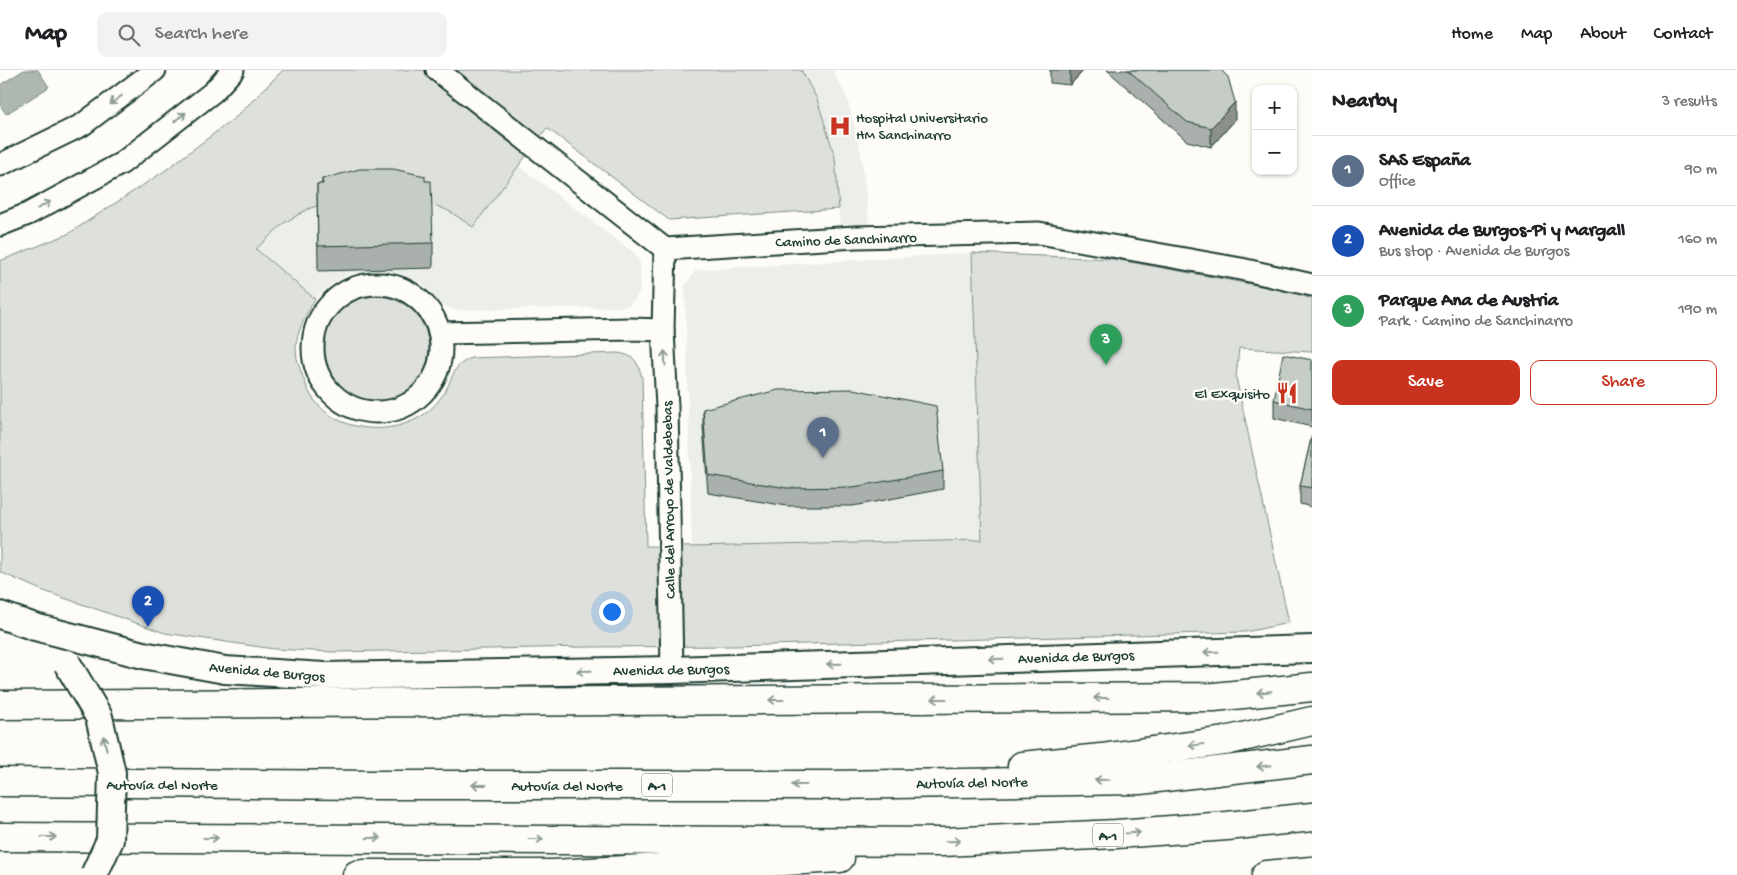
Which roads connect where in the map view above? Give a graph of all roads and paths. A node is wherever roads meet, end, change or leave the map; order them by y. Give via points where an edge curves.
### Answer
1 (155, 70) edge
2 (233, 70) edge
3 (437, 70) edge
4 (0, 165) edge
5 (0, 225) edge
6 (665, 249) junction
7 (1312, 285) edge
8 (663, 330) junction
9 (439, 333) junction
10 (0, 615) edge
11 (35, 627) junction
12 (1312, 648) edge
13 (672, 670) junction
14 (1312, 687) edge
15 (0, 705) edge
16 (1312, 721) edge
17 (1312, 760) edge
18 (0, 782) edge
19 (832, 785) junction
20 (1312, 817) edge
21 (0, 837) edge
22 (904, 842) junction
23 (1312, 871) edge
24 (94, 875) edge
25 (357, 875) edge
26 (1266, 875) edge

1 -> 4 street via 82,125
5 -> 2 street via 28,214 122,163 213,92
3 - 6 street
6 - 7 street, Camino de Sanchinarro via 856,237 1039,234 1241,269
6 - 8 street, Calle del Arroyo de Valdebebas
8 - 9 street
13 -> 8 street, Calle del Arroyo de Valdebebas
9 - 9 street via 430,312 415,296 395,287 373,284 352,289 333,301 320,319 313,340 314,362 322,381 334,396 352,408 371,412 392,411 411,403 426,390 437,373 441,353
10 - 11 street, Avenida de Burgos
13 -> 11 street, Avenida de Burgos via 324,676 225,670 143,655
24 -> 11 street, Avenida de Burgos, bridge via 110,840 112,773 99,717 67,663
12 -> 13 street, Avenida de Burgos
14 -> 15 highway via 1214,697
16 -> 19 highway via 1225,741
17 -> 19 highway, Autovía del Norte / A-1 via 1140,780
19 -> 18 highway, Autovía del Norte / A-1
22 -> 20 highway, A-1 via 1116,834
21 -> 22 highway, A-1
22 - 25 highway via 850,858 553,874
23 - 26 highway

